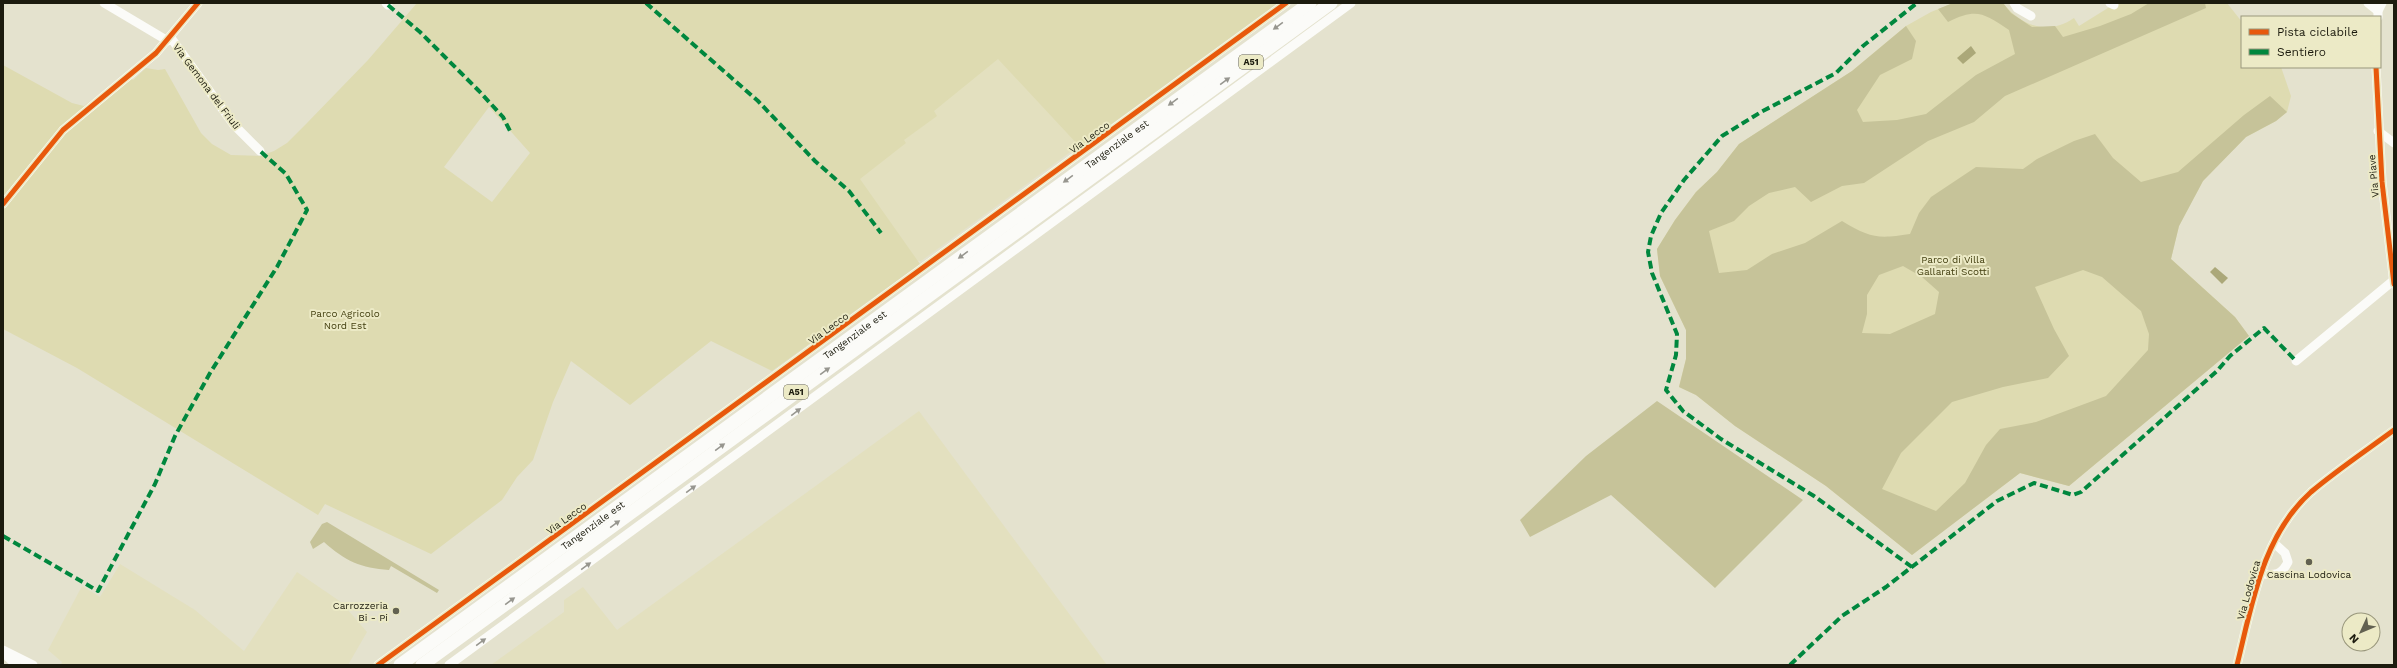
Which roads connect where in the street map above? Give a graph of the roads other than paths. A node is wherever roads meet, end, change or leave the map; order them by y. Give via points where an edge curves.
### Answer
1 (104, 3) edge
2 (198, 3) edge
3 (1286, 3) edge
4 (1310, 3) edge
5 (1331, 3) edge
6 (1352, 3) edge
7 (2014, 3) edge
8 (2368, 3) edge
9 (2379, 10) edge
10 (2031, 16) dead end
11 (170, 39) junction
12 (2376, 68) edge
13 (2378, 131) junction
14 (2394, 143) edge
15 (260, 151) dead end
16 (3, 204) edge
17 (2394, 280) edge
18 (2394, 284) edge
19 (2296, 361) dead end
20 (2394, 430) edge
21 (2274, 543) junction
22 (2261, 574) junction
23 (3, 651) edge
24 (16, 665) edge
25 (33, 665) edge
26 (378, 665) edge
27 (400, 665) edge
28 (422, 665) edge
29 (449, 665) edge
30 (2237, 665) edge

1 - 11 street
2 - 11 street
3 - 26 street, Via Lecco
4 -> 27 highway, Tangenziale est / A51
28 -> 5 highway, Tangenziale est / A51
29 -> 6 street
7 - 10 street via 2017,8
8 - 9 street
11 - 15 street, Via Gemona del Friuli via 234,125
11 - 16 street via 134,73 63,130
12 - 13 street, Via Piave
13 - 14 street
13 - 17 street, Via Piave
17 - 18 street, Via Piave
17 - 19 street
20 - 21 street, Via Lodovica via 2311,493 2289,519
21 - 22 street, Via Lodovica
21 - 22 street, Via Lodovica via 2285,553 2288,562 2284,571 2277,576
22 - 30 street, Via Lodovica
23 - 24 street
23 - 25 street

